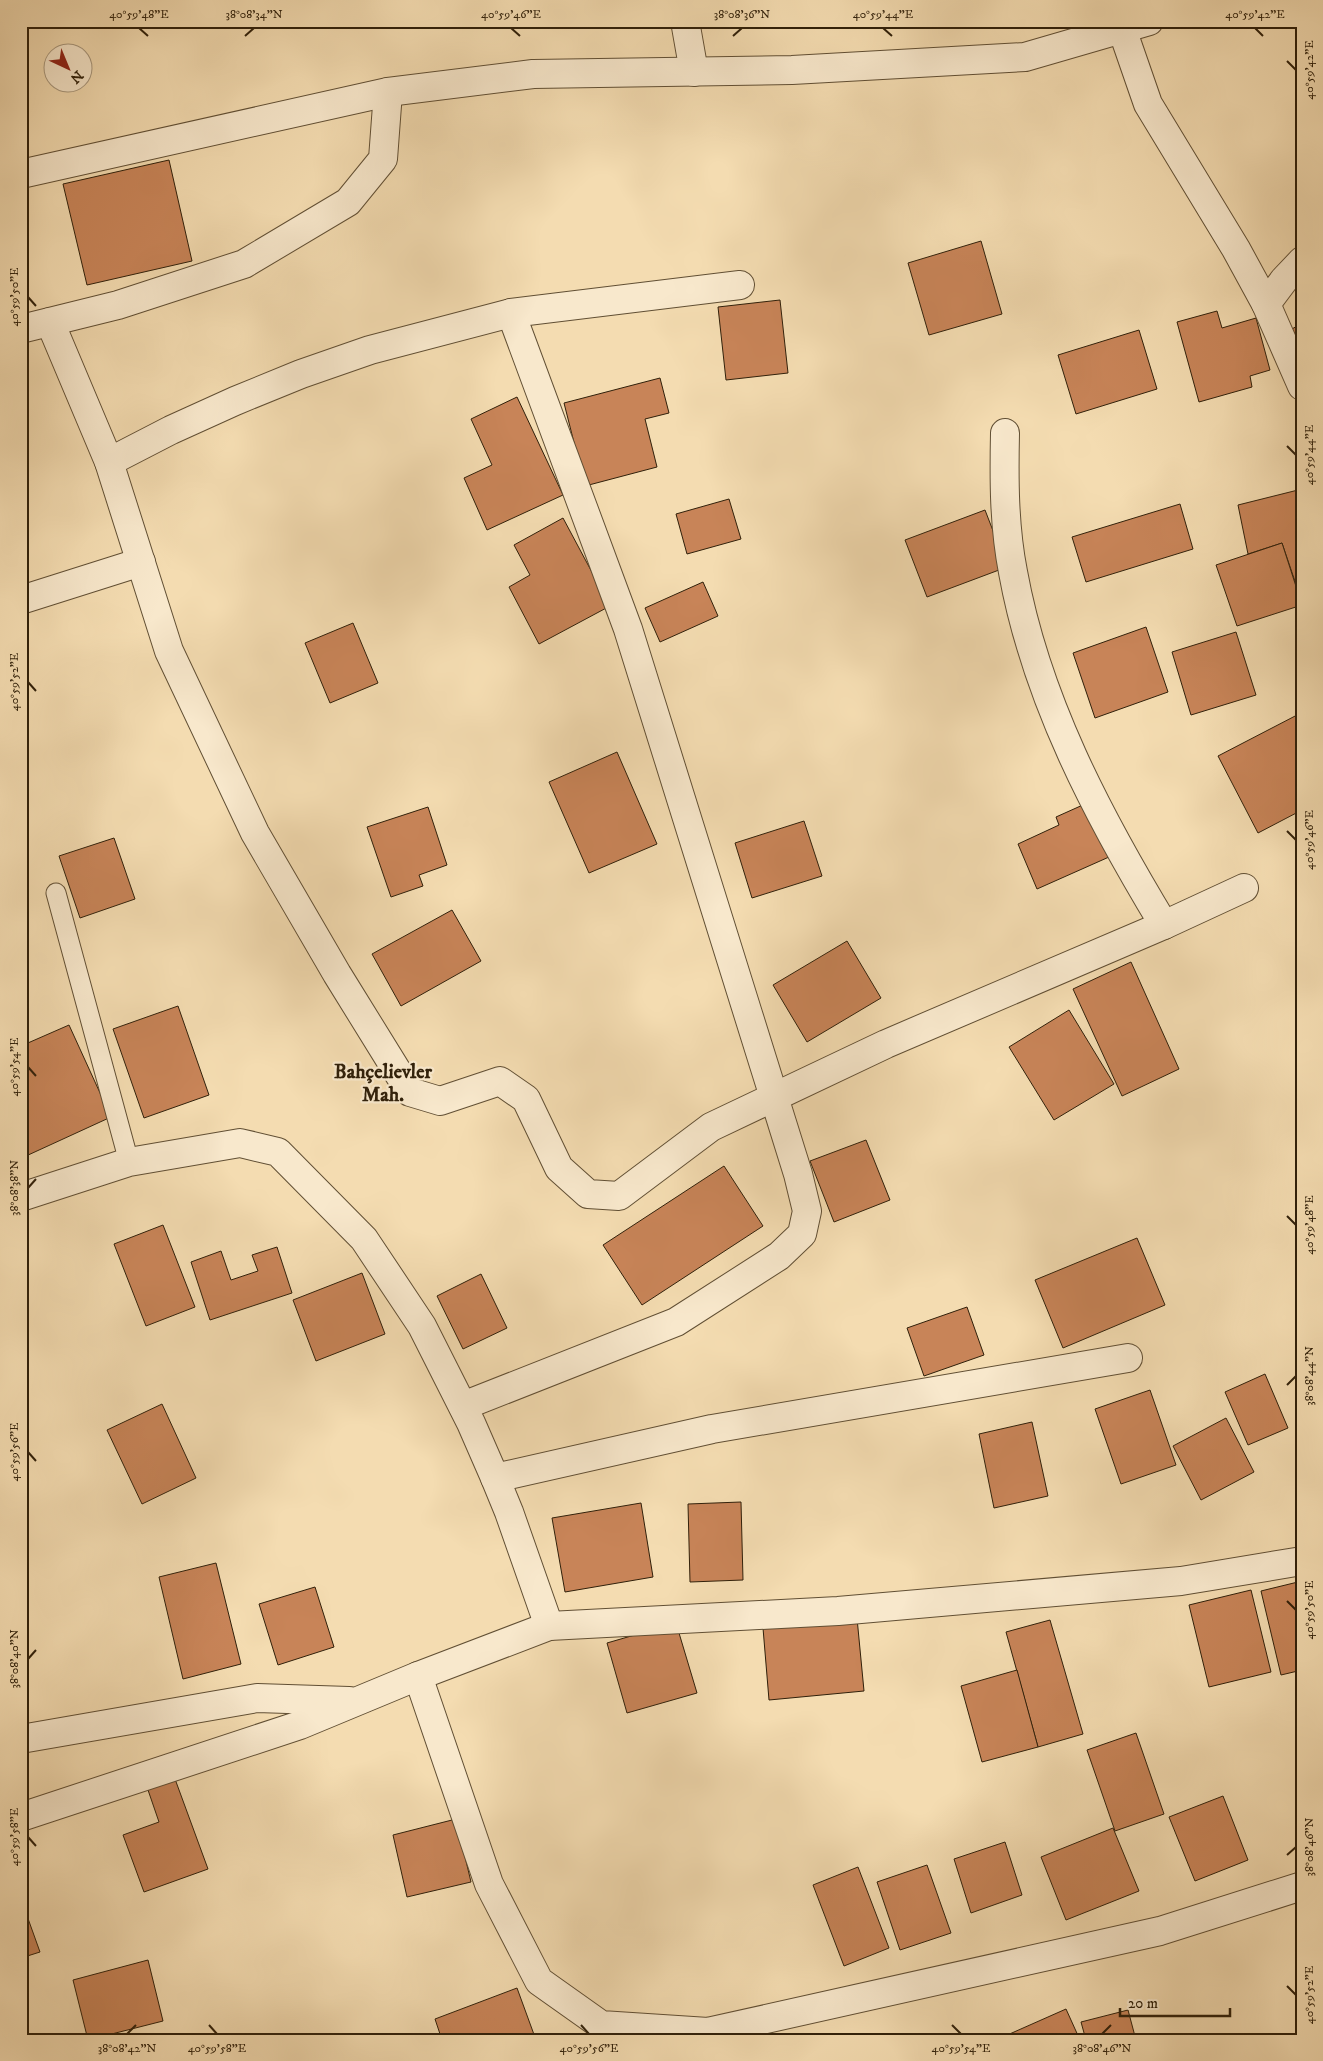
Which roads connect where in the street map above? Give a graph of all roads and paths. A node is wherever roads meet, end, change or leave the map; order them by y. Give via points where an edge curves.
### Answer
1 (685, 21) edge
2 (1149, 21) edge
3 (1122, 29) junction
4 (694, 72) junction
5 (388, 92) junction
6 (21, 174) edge
7 (1302, 261) edge
8 (740, 285) dead end
9 (1266, 304) junction
10 (511, 313) junction
11 (50, 322) junction
12 (21, 329) edge
13 (1302, 386) edge
14 (1005, 433) dead end
15 (109, 462) junction
16 (141, 562) junction
17 (21, 600) edge
18 (1244, 888) dead end
19 (56, 893) dead end
20 (1164, 925) junction
21 (774, 1098) junction
22 (130, 1162) junction
23 (21, 1197) edge
24 (1128, 1358) dead end
25 (462, 1406) junction
26 (495, 1478) junction
27 (1302, 1562) edge
28 (549, 1626) junction
29 (418, 1676) junction
30 (357, 1702) junction
31 (21, 1739) edge
32 (21, 1817) edge
33 (1302, 1886) edge

1 - 4 street
2 - 3 street
3 - 4 street via 1024,57
3 - 9 street via 1148,104
4 - 5 street via 533,74
5 - 6 street
5 - 11 street via 383,159 348,202 244,264 118,305
7 - 9 street
8 - 10 street
9 - 13 street
10 - 15 street via 370,350 301,374 235,400
10 - 21 street via 628,629
11 - 12 street
11 - 15 street
14 - 20 street via 1004,483 1012,571 1038,668 1085,783 1122,856
15 - 16 street
16 - 17 street
16 - 21 street via 169,651 255,833 410,1092 440,1101 500,1081 526,1099 560,1168 588,1194 619,1196 711,1128
18 - 20 street
19 - 22 lane
20 - 21 street via 886,1044
21 - 25 street via 807,1212 802,1234 779,1256 676,1322
22 - 23 street
22 - 25 street via 240,1143 278,1152 364,1239 422,1326
24 - 26 street via 712,1429
25 - 26 street
26 - 28 street
27 - 28 street via 1181,1581 838,1611
28 - 29 street
29 - 30 street
29 - 33 street via 488,1884 539,1981 601,2024 708,2032 1160,1931
30 - 31 street via 257,1698
30 - 32 street via 300,1725

